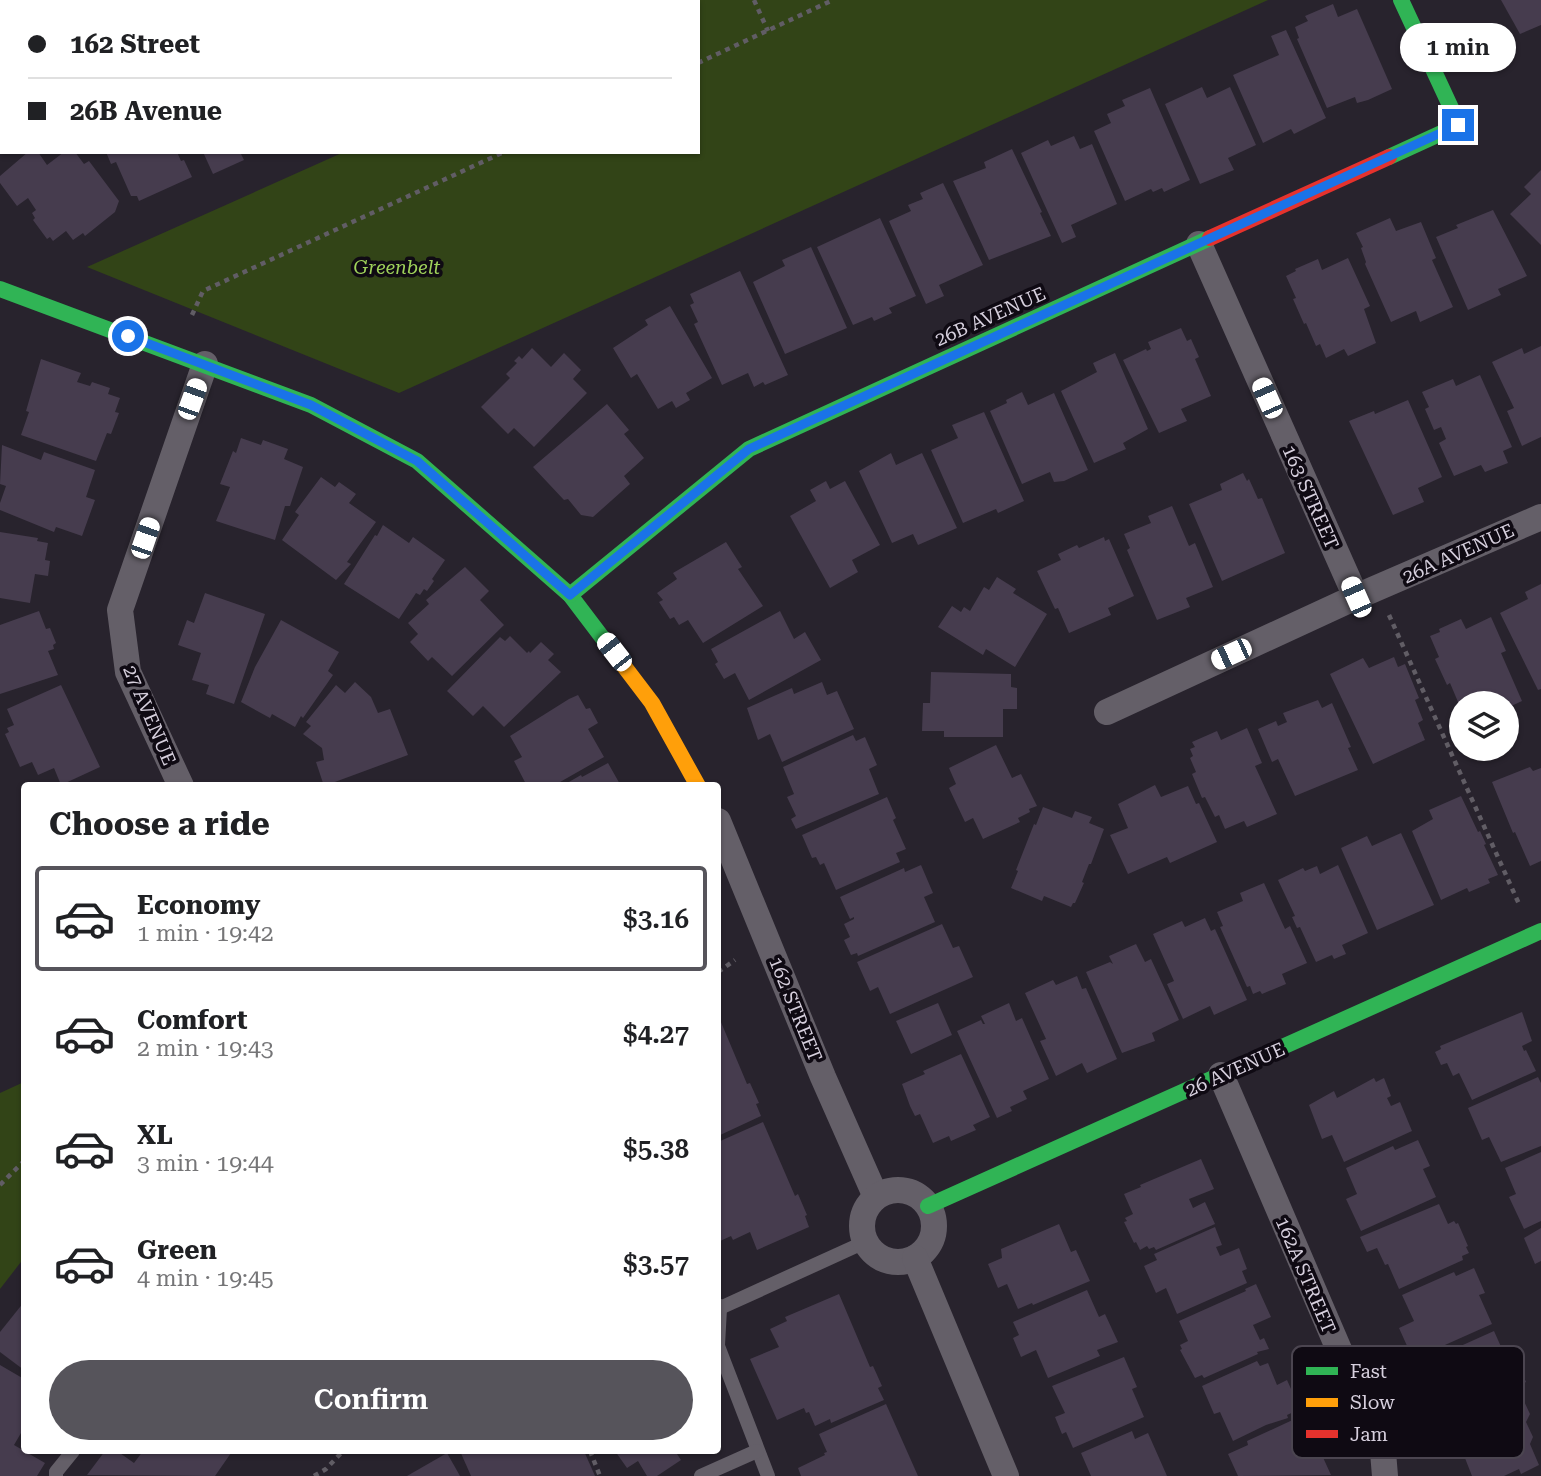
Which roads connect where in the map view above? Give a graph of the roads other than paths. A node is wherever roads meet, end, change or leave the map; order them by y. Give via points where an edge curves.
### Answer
1 (1401, 0) edge
2 (1199, 244) junction
3 (0, 289) edge
4 (205, 364) junction
5 (1541, 517) edge
6 (1366, 593) junction
7 (570, 595) junction
8 (1107, 712) dead end
9 (179, 782) edge
10 (696, 782) edge
11 (721, 828) edge
12 (1541, 931) edge
13 (1221, 1075) junction
14 (876, 1197) junction
15 (928, 1206) junction
16 (865, 1242) junction
17 (915, 1258) junction
18 (721, 1305) edge
19 (1337, 1346) edge
20 (721, 1354) edge
21 (757, 1451) junction
22 (71, 1454) edge
23 (1384, 1458) edge
24 (56, 1476) edge
25 (701, 1476) edge
26 (768, 1476) edge
27 (1006, 1476) edge
28 (1385, 1476) edge

1 - 2 street, 26B AVENUE via 1458,125
2 - 6 street, 163 STREET
2 - 7 street, 26B AVENUE via 749,449
3 - 4 street
4 - 7 street via 311,405 417,461
4 - 9 street, 27 AVENUE via 120,610 128,672
5 - 6 street, 26A AVENUE
6 - 8 street, 26A AVENUE
7 - 10 street via 652,702
11 - 14 street, 162 STREET
12 - 13 street, 26 AVENUE
13 - 15 street, 26 AVENUE
13 - 19 street, 162A STREET
14 - 15 street via 898,1189 920,1197
14 - 16 street via 863,1217
15 - 17 street via 933,1216 932,1240
16 - 17 street via 892,1262
16 - 18 lane
17 - 27 street
20 - 21 lane
21 - 25 lane
21 - 26 lane
22 - 24 lane
23 - 28 street, 162A STREET

